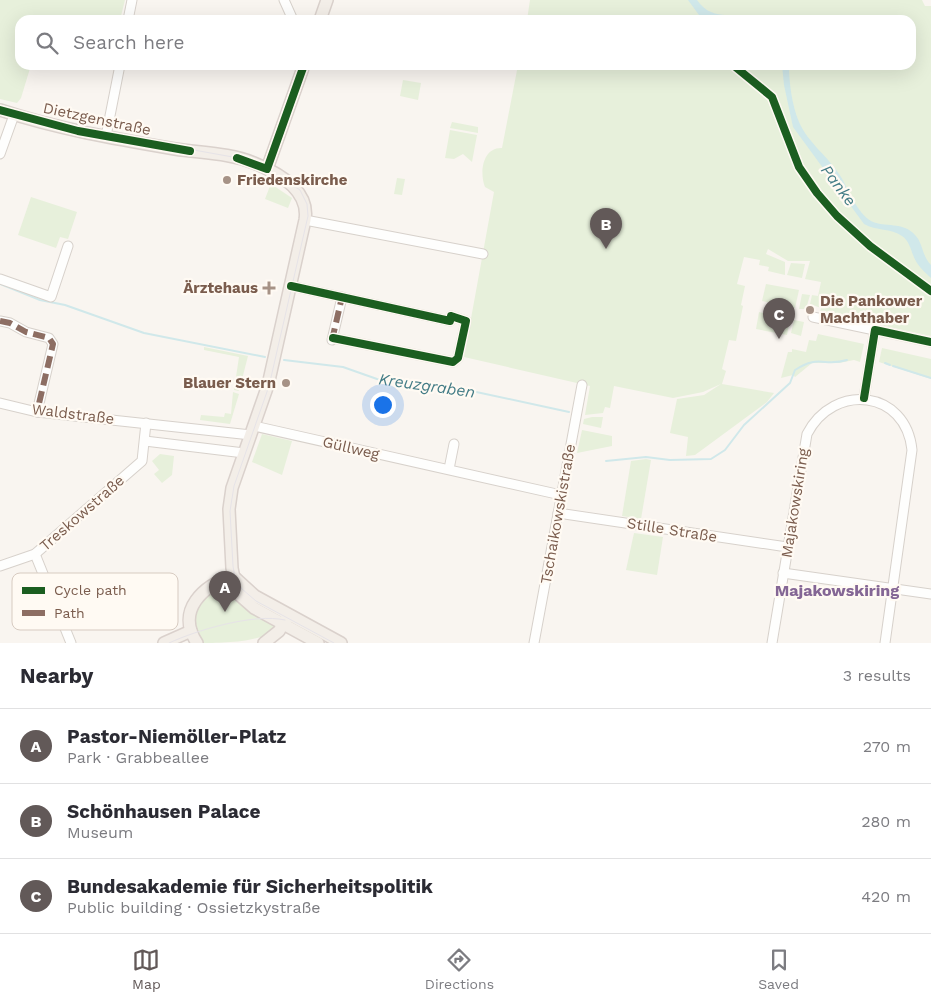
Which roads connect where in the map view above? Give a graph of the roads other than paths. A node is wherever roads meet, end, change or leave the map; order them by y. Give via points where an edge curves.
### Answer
1 (132, 0) edge
2 (284, 0) edge
3 (327, 0) edge
4 (129, 15) edge
5 (291, 15) edge
6 (322, 15) edge
7 (119, 70) edge
8 (302, 70) edge
9 (0, 110) edge
10 (14, 115) junction
11 (106, 136) junction
12 (0, 154) edge
13 (267, 169) junction
14 (305, 222) junction
15 (68, 246) dead end
16 (483, 254) dead end
17 (0, 279) edge
18 (291, 286) junction
19 (342, 298) junction
20 (813, 318) dead end
21 (0, 321) edge
22 (875, 330) junction
23 (931, 342) edge
24 (582, 385) dead end
25 (864, 398) junction
26 (0, 403) edge
27 (37, 412) junction
28 (146, 423) junction
29 (252, 430) junction
30 (144, 441) junction
31 (454, 444) dead end
32 (244, 453) junction
33 (448, 469) junction
34 (561, 495) junction
35 (558, 513) junction
36 (787, 547) junction
37 (36, 554) junction
38 (0, 566) edge
39 (43, 573) edge
40 (783, 573) junction
41 (233, 576) junction
42 (893, 589) junction
43 (931, 594) edge
44 (285, 619) junction
45 (66, 630) edge
46 (194, 640) edge
47 (71, 643) edge
48 (164, 643) edge
49 (264, 643) edge
50 (318, 643) edge
51 (341, 643) edge
52 (534, 643) edge
53 (772, 643) edge
54 (885, 643) edge

1 - 4 street
2 - 5 street
3 - 6 main road
7 - 11 street
8 - 13 main road
9 - 10 main road, Dietzgenstraße
10 - 11 main road, Dietzgenstraße
10 - 12 street
11 - 13 main road, Dietzgenstraße via 237,158
13 - 14 main road, Dietzgenstraße via 302,194 306,204
14 - 16 street
14 - 18 main road, Dietzgenstraße
15 - 17 street via 52,297
18 - 19 street
18 - 29 main road, Dietzgenstraße via 268,385
19 - 19 street via 332,339 453,362 458,358 466,325 464,319 451,316 450,321
20 - 22 street
21 - 27 street via 49,338 54,344
22 - 23 street
22 - 25 street
24 - 34 street, Tschaikowskistraße
25 - 36 street, Majakowskiring via 832,405 807,434
25 - 42 street via 893,412 911,442 912,464
26 - 27 street, Waldstraße
27 - 28 street, Waldstraße
28 - 29 street, Waldstraße
28 - 30 street
29 - 32 main road, Dietzgenstraße
29 - 33 street, Güllweg
30 - 32 street
30 - 37 street, Treskowstraße via 142,461
31 - 33 street
32 - 41 main road, Dietzgenstraße via 229,503
33 - 34 street, Güllweg
34 - 35 street, Tschaikowskistraße
35 - 36 street, Stille Straße
35 - 52 street, Tschaikowskistraße
36 - 40 street, Majakowskiring
37 - 38 street, Treskowstraße
37 - 39 street
40 - 42 street
40 - 53 street, Majakowskiring
41 - 44 main road, Dietzgenstraße via 235,590 240,597 254,608
41 - 46 main road via 202,592 192,608
42 - 43 street
42 - 54 street
44 - 49 main road via 279,631
44 - 50 main road
44 - 51 main road
45 - 47 street
46 - 48 main road

